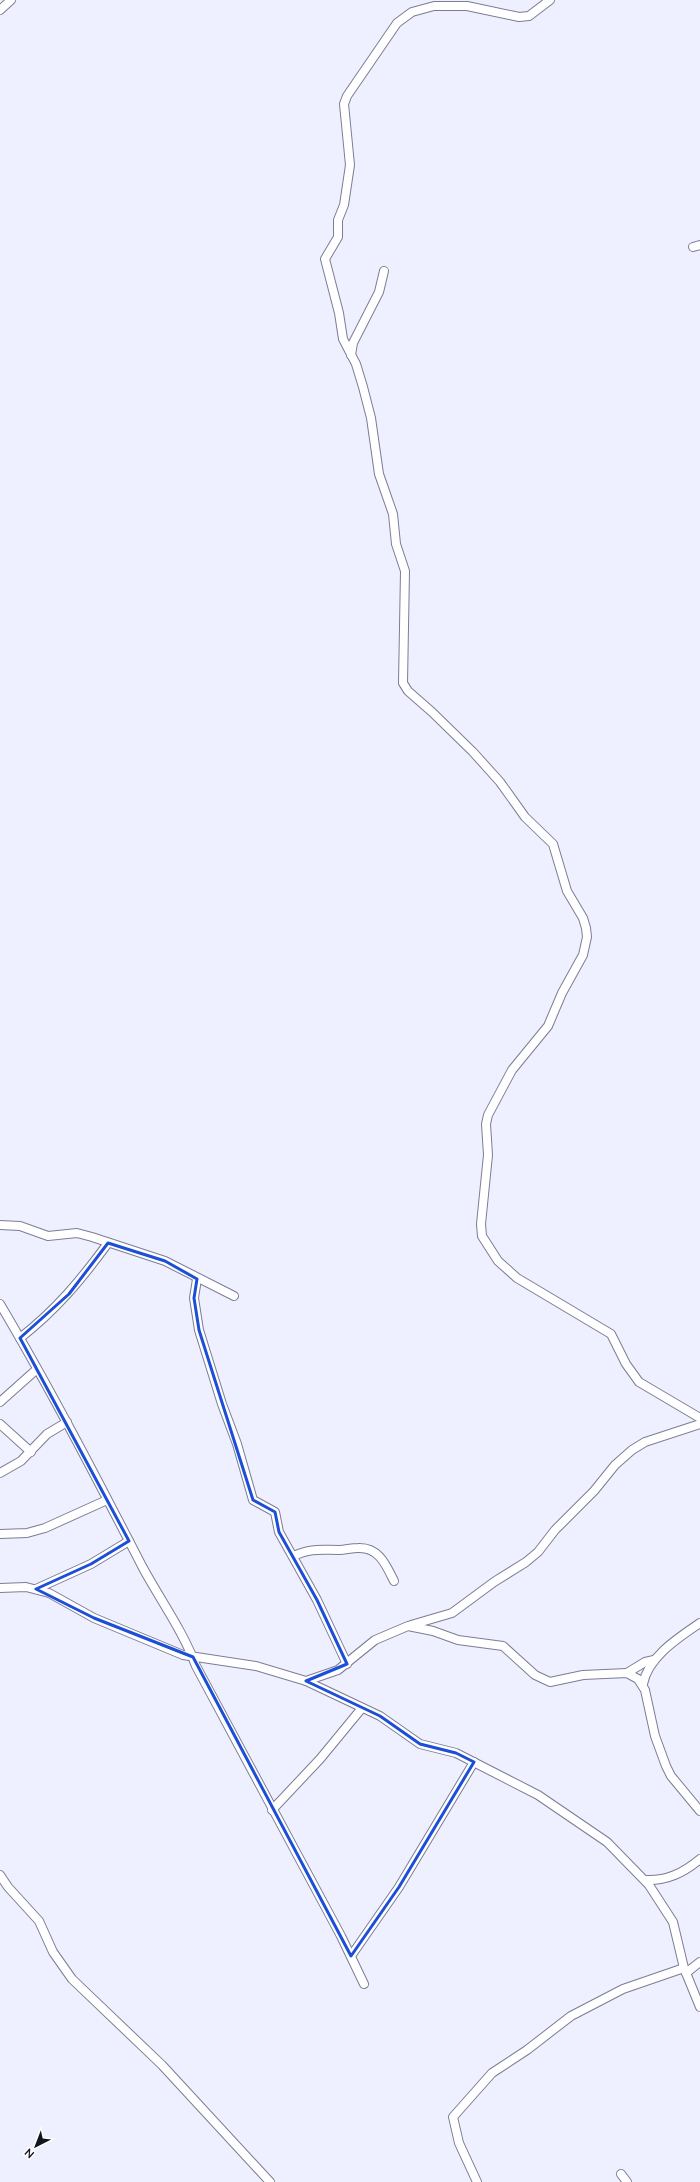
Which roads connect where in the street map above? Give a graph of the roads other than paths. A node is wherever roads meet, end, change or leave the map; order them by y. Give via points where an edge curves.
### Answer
1 (11, 0) edge
2 (550, 0) edge
3 (0, 10) edge
4 (384, 271) dead end
5 (351, 356) junction
6 (0, 1225) edge
7 (108, 1242) junction
8 (197, 1279) junction
9 (234, 1296) dead end
10 (0, 1304) edge
11 (20, 1338) junction
12 (38, 1369) junction
13 (0, 1402) edge
14 (700, 1418) edge
15 (67, 1422) junction
16 (0, 1424) edge
17 (700, 1424) edge
18 (31, 1452) junction
19 (0, 1473) edge
20 (107, 1500) junction
21 (0, 1534) edge
22 (129, 1541) junction
23 (293, 1556) junction
24 (394, 1582) dead end
25 (0, 1588) edge
26 (36, 1589) junction
27 (700, 1623) edge
28 (408, 1626) junction
29 (192, 1657) junction
30 (654, 1660) junction
31 (347, 1664) junction
32 (627, 1672) junction
33 (306, 1680) junction
34 (642, 1684) junction
35 (362, 1708) junction
36 (474, 1762) junction
37 (272, 1810) junction
38 (700, 1811) edge
39 (700, 1859) edge
40 (0, 1875) edge
41 (645, 1880) junction
42 (351, 1956) junction
43 (700, 1962) edge
44 (684, 1971) junction
45 (364, 1984) dead end
46 (700, 2007) edge
47 (622, 2174) dead end
48 (270, 2182) edge
49 (477, 2182) edge
50 (627, 2182) edge

1 - 3 street
2 - 5 street via 529,16 519,17 467,6 434,6 412,12 397,23 347,96 343,108 350,165 344,205 338,220 338,237 324,259 339,313 343,339
4 - 5 street via 379,292 353,342
5 - 14 street via 364,387 379,474 394,514 396,544 405,571 403,683 408,691 473,752 500,782 525,817 552,844 567,891 586,928 583,955 562,993 548,1026 512,1070 488,1115 488,1170 480,1224 482,1236 498,1261 517,1278 611,1334 626,1364 640,1382
6 - 7 street via 20,1226 48,1236 77,1233
7 - 8 street via 165,1261
7 - 11 street via 69,1294 42,1321
8 - 9 street
8 - 23 street via 194,1298 199,1330 237,1444 249,1489 255,1502 270,1507 275,1512 279,1532
10 - 11 street
11 - 12 street
12 - 13 street
12 - 15 street
15 - 18 street via 47,1434
15 - 20 street
16 - 18 street
17 - 28 street via 646,1442 632,1450 615,1465 594,1491 526,1562 450,1614
18 - 19 street
20 - 21 street via 45,1528 27,1533
20 - 22 street
22 - 26 street via 91,1564
22 - 29 street
23 - 24 street via 319,1548 369,1549 382,1558
23 - 31 street
25 - 26 street
26 - 29 street via 49,1593 94,1618
27 - 30 street
28 - 31 street via 375,1640
28 - 32 street via 458,1640 503,1646 535,1675 550,1682 583,1675
29 - 33 street via 256,1666
29 - 37 street
30 - 32 street
30 - 34 street via 647,1669
31 - 33 street via 338,1670
32 - 34 street
33 - 35 street
34 - 38 street via 655,1736 666,1766 671,1776
35 - 36 street via 380,1716 420,1744 456,1753
35 - 37 street via 320,1759
36 - 41 street via 538,1795 582,1824 611,1846
36 - 42 street via 399,1887
37 - 42 street
39 - 41 street via 673,1877
40 - 48 street via 8,1888 39,1921 53,1952 72,1979 162,2065
41 - 44 street via 672,1922
42 - 45 street
43 - 44 street
44 - 46 street
44 - 49 street via 623,1989 600,2000 571,2016 485,2079 453,2117 459,2143
47 - 50 street

